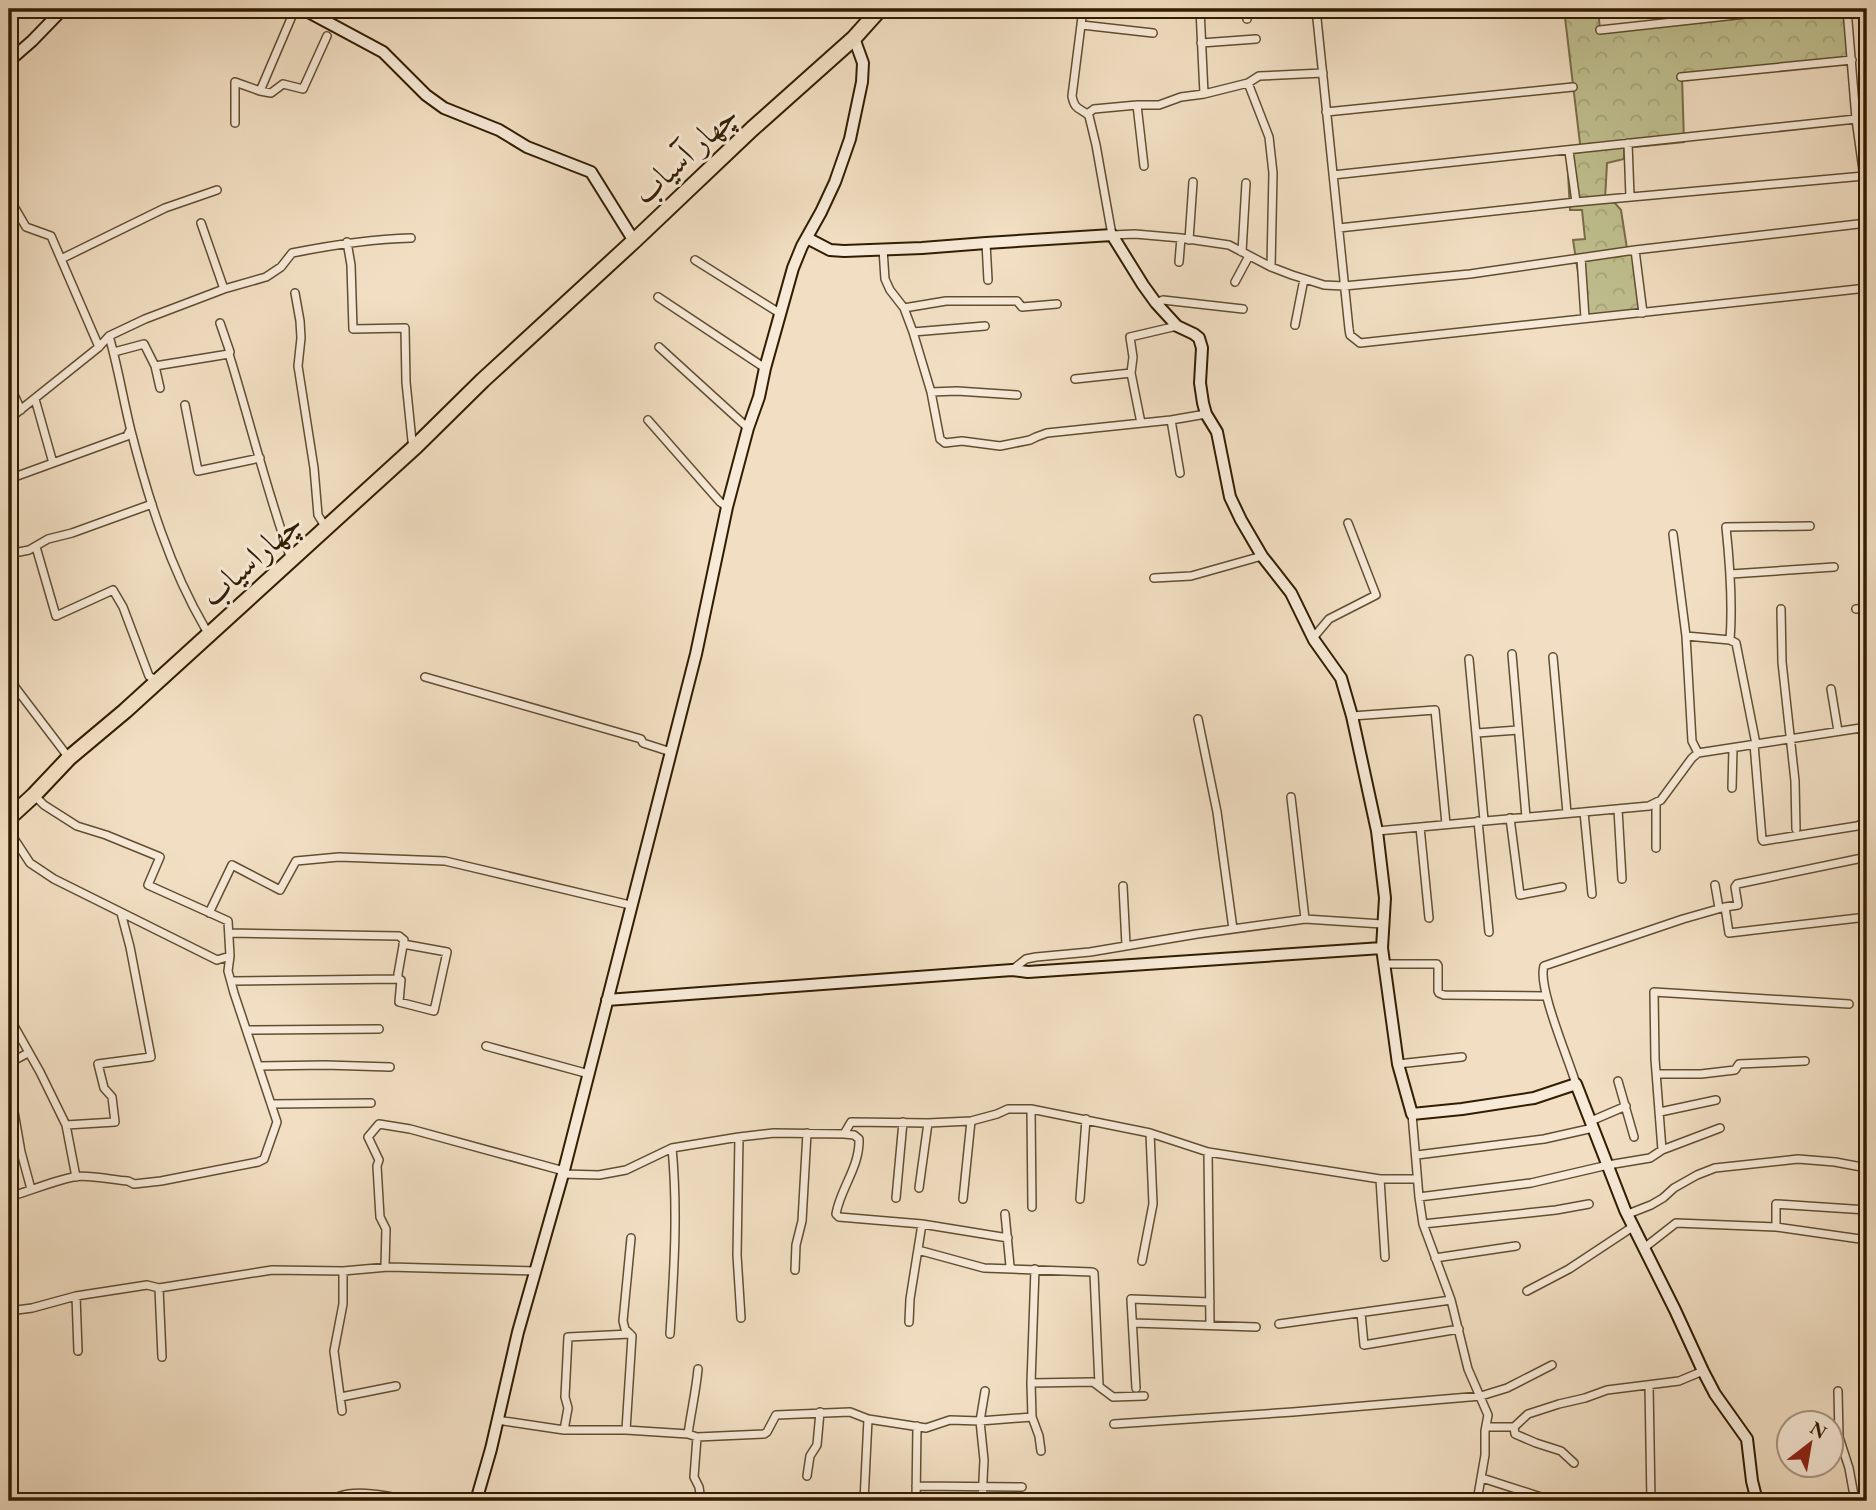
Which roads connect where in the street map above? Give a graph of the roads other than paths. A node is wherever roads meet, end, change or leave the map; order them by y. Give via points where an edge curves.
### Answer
1 (63, 9) edge
2 (295, 9) edge
3 (303, 9) edge
4 (880, 9) edge
5 (1083, 9) edge
6 (1200, 9) edge
7 (1247, 9) edge
8 (1315, 9) edge
9 (1791, 9) edge
10 (1847, 9) edge
11 (1247, 19) dead end
12 (1082, 25) junction
13 (1600, 30) dead end
14 (1153, 33) dead end
15 (327, 36) dead end
16 (854, 38) junction
17 (1256, 39) dead end
18 (1202, 43) junction
19 (1852, 60) junction
20 (9, 61) edge
21 (1323, 73) junction
22 (1681, 77) dead end
23 (1248, 83) junction
24 (1573, 87) dead end
25 (260, 91) junction
26 (1204, 94) junction
27 (1137, 105) junction
28 (1326, 112) junction
29 (1087, 114) junction
30 (1856, 119) junction
31 (235, 123) dead end
32 (1628, 143) junction
33 (1569, 151) junction
34 (1144, 166) dead end
35 (1333, 175) junction
36 (1864, 176) junction
37 (1193, 182) dead end
38 (1246, 183) dead end
39 (217, 190) dead end
40 (1630, 197) junction
41 (9, 198) edge
42 (1867, 199) edge
43 (1576, 202) junction
44 (201, 223) dead end
45 (1867, 223) edge
46 (1339, 228) junction
47 (1112, 235) junction
48 (807, 237) junction
49 (411, 238) dead end
50 (1185, 239) junction
51 (634, 241) junction
52 (347, 242) junction
53 (986, 243) junction
54 (883, 249) junction
55 (1635, 250) junction
56 (1246, 254) junction
57 (61, 258) junction
58 (1581, 258) junction
59 (695, 260) dead end
60 (1179, 262) dead end
61 (1271, 267) junction
62 (1304, 279) junction
63 (988, 280) dead end
64 (1236, 282) dead end
65 (1344, 286) junction
66 (224, 289) junction
67 (1867, 289) edge
68 (295, 293) dead end
69 (657, 297) dead end
70 (1156, 303) junction
71 (1057, 304) dead end
72 (904, 308) junction
73 (1243, 309) dead end
74 (1643, 313) junction
75 (781, 314) junction
76 (1586, 318) junction
77 (220, 323) dead end
78 (1295, 325) dead end
79 (985, 326) dead end
80 (1177, 326) junction
81 (913, 332) junction
82 (109, 336) junction
83 (528, 339) joint
84 (659, 346) dead end
85 (99, 347) junction
86 (114, 352) junction
87 (229, 354) junction
88 (155, 366) junction
89 (765, 368) junction
90 (1131, 373) junction
91 (1074, 379) dead end
92 (9, 384) edge
93 (160, 388) dead end
94 (931, 392) junction
95 (1017, 394) dead end
96 (35, 400) junction
97 (185, 405) dead end
98 (21, 410) junction
99 (1206, 414) junction
100 (9, 419) edge
101 (648, 420) dead end
102 (1171, 420) junction
103 (1141, 423) junction
104 (748, 428) junction
105 (131, 430) junction
106 (416, 446) junction
107 (260, 458) junction
108 (53, 463) junction
109 (1180, 473) dead end
110 (9, 479) edge
111 (152, 504) junction
112 (727, 507) junction
113 (1348, 523) dead end
114 (1810, 526) dead end
115 (326, 528) junction
116 (1673, 534) dead end
117 (36, 547) junction
118 (9, 554) edge
119 (1262, 556) junction
120 (292, 559) junction
121 (1834, 567) dead end
122 (1731, 574) junction
123 (1154, 578) dead end
124 (1867, 608) edge
125 (1781, 609) dead end
126 (1856, 609) dead end
127 (213, 631) junction
128 (1686, 636) junction
129 (1313, 638) junction
130 (1730, 640) junction
131 (1512, 654) dead end
132 (1553, 657) dead end
133 (1469, 659) dead end
134 (9, 665) edge
135 (425, 677) dead end
136 (157, 681) junction
137 (1831, 689) dead end
138 (1352, 716) junction
139 (1198, 719) dead end
140 (1865, 727) edge
141 (1518, 730) junction
142 (1838, 731) junction
143 (1476, 733) junction
144 (1790, 739) junction
145 (1755, 744) junction
146 (1732, 748) junction
147 (670, 752) junction
148 (1698, 753) junction
149 (1867, 754) edge
150 (69, 758) junction
151 (1732, 788) dead end
152 (34, 795) junction
153 (1291, 797) dead end
154 (1656, 804) junction
155 (1618, 810) junction
156 (1584, 812) junction
157 (1567, 813) junction
158 (1526, 817) junction
159 (9, 818) edge
160 (1510, 818) junction
161 (1481, 821) junction
162 (1867, 823) edge
163 (1446, 824) junction
164 (1420, 827) junction
165 (1796, 829) dead end
166 (9, 831) edge
167 (1377, 831) junction
168 (1656, 848) dead end
169 (1867, 857) edge
170 (1622, 879) dead end
171 (1715, 885) dead end
172 (1123, 886) dead end
173 (1562, 887) dead end
174 (1592, 894) dead end
175 (630, 905) junction
176 (1722, 908) junction
177 (121, 913) junction
178 (209, 913) junction
179 (1867, 917) edge
180 (1429, 918) dead end
181 (1306, 919) junction
182 (1382, 924) junction
183 (1233, 929) junction
184 (1489, 932) dead end
185 (229, 933) junction
186 (403, 943) junction
187 (1126, 945) junction
188 (1382, 948) junction
189 (230, 956) junction
190 (1384, 964) junction
191 (1012, 970) junction
192 (398, 979) junction
193 (231, 981) junction
194 (1545, 996) junction
195 (607, 999) junction
196 (1849, 1004) dead end
197 (9, 1017) edge
198 (379, 1029) dead end
199 (247, 1030) junction
200 (486, 1046) dead end
201 (28, 1053) junction
202 (1462, 1057) dead end
203 (1805, 1060) dead end
204 (9, 1063) edge
205 (1398, 1064) junction
206 (259, 1066) junction
207 (390, 1067) dead end
208 (589, 1074) junction
209 (1657, 1074) junction
210 (1618, 1081) dead end
211 (9, 1083) edge
212 (1576, 1084) junction
213 (1716, 1100) dead end
214 (370, 1103) dead end
215 (271, 1104) junction
216 (1626, 1106) junction
217 (1031, 1109) junction
218 (1660, 1112) junction
219 (1412, 1114) junction
220 (1086, 1119) junction
221 (971, 1121) junction
222 (903, 1122) junction
223 (928, 1123) junction
224 (1592, 1124) junction
225 (66, 1125) junction
226 (1720, 1128) dead end
227 (807, 1133) junction
228 (1150, 1133) junction
229 (844, 1134) junction
230 (739, 1137) junction
231 (1633, 1137) dead end
232 (672, 1148) junction
233 (1662, 1150) junction
234 (1208, 1152) junction
235 (1417, 1155) junction
236 (1608, 1165) junction
237 (1867, 1168) edge
238 (563, 1173) junction
239 (76, 1177) junction
240 (1380, 1179) junction
241 (1417, 1179) junction
242 (32, 1188) junction
243 (919, 1188) dead end
244 (9, 1197) edge
245 (1419, 1197) junction
246 (896, 1198) dead end
247 (963, 1199) dead end
248 (1080, 1199) dead end
249 (1589, 1204) dead end
250 (1032, 1207) dead end
251 (1867, 1210) edge
252 (1005, 1214) dead end
253 (1628, 1214) junction
254 (922, 1224) junction
255 (1423, 1224) junction
256 (1634, 1226) junction
257 (1776, 1227) junction
258 (631, 1238) dead end
259 (1008, 1238) junction
260 (1867, 1240) edge
261 (1516, 1246) dead end
262 (1644, 1248) junction
263 (918, 1250) junction
264 (1385, 1257) dead end
265 (1435, 1258) junction
266 (1142, 1261) dead end
267 (385, 1268) junction
268 (1012, 1269) junction
269 (1035, 1269) junction
270 (795, 1270) dead end
271 (342, 1271) junction
272 (536, 1271) junction
273 (159, 1288) junction
274 (1527, 1291) dead end
275 (76, 1296) junction
276 (1451, 1300) junction
277 (1210, 1302) junction
278 (9, 1311) edge
279 (1361, 1313) junction
280 (741, 1318) dead end
281 (909, 1322) dead end
282 (1133, 1323) junction
283 (1279, 1324) dead end
284 (1210, 1325) junction
285 (1256, 1327) dead end
286 (1459, 1329) junction
287 (631, 1334) junction
288 (670, 1334) dead end
289 (78, 1351) dead end
290 (162, 1357) dead end
291 (1552, 1364) dead end
292 (698, 1368) dead end
293 (1703, 1371) junction
294 (1031, 1383) junction
295 (1099, 1385) junction
296 (1649, 1385) junction
297 (396, 1386) dead end
298 (1136, 1388) dead end
299 (985, 1391) dead end
300 (1838, 1391) dead end
301 (1144, 1396) dead end
302 (1481, 1396) junction
303 (341, 1397) junction
304 (342, 1411) dead end
305 (820, 1412) junction
306 (1032, 1417) junction
307 (868, 1419) junction
308 (497, 1420) junction
309 (981, 1421) junction
310 (1114, 1424) dead end
311 (917, 1426) junction
312 (1486, 1427) junction
313 (1514, 1427) junction
314 (564, 1430) junction
315 (626, 1430) junction
316 (688, 1434) junction
317 (697, 1437) junction
318 (1041, 1451) dead end
319 (1574, 1463) dead end
320 (807, 1476) dead end
321 (1482, 1478) junction
322 (916, 1486) junction
323 (983, 1487) junction
324 (1021, 1487) dead end
325 (1544, 1498) dead end
326 (338, 1501) edge
327 (412, 1501) edge
328 (476, 1501) edge
329 (701, 1501) edge
330 (864, 1501) edge
331 (916, 1501) edge
332 (982, 1501) edge
333 (1477, 1501) edge
334 (1651, 1501) edge
335 (1757, 1501) edge
336 (1855, 1501) edge

1 - 20 street
2 - 25 street
3 - 51 street via 383,52 444,107 591,172
4 - 16 highway, چهار آسیاب
5 - 12 street
6 - 18 street
7 - 11 street
8 - 21 street
9 - 13 street
10 - 19 street
12 - 14 street
12 - 29 street via 1072,96 1077,110
15 - 25 street via 303,89 283,84 271,93
16 - 48 street via 863,63 858,107 844,159
16 - 51 highway, چهار آسیاب
17 - 18 street
18 - 26 street
19 - 22 street
19 - 30 street
21 - 23 street via 1259,76
21 - 28 street
23 - 26 street
23 - 61 street via 1269,137
24 - 28 street
25 - 31 street via 235,82
26 - 27 street via 1159,105
27 - 29 street via 1094,109
27 - 34 street
28 - 35 street
29 - 47 street
30 - 32 street
30 - 36 street
32 - 33 street
32 - 40 street
33 - 35 street
33 - 43 street
35 - 46 street
36 - 40 street
36 - 42 street
37 - 50 street
38 - 56 street
39 - 57 street via 165,208
40 - 43 street
41 - 57 street via 26,227 51,236
43 - 46 street
44 - 66 street
45 - 55 street
46 - 65 street
47 - 50 street
47 - 53 street
47 - 70 street
48 - 54 street via 830,250
48 - 75 street
49 - 52 street
50 - 56 street via 1229,245
50 - 60 street
51 - 83 highway, چهار آسیاب
52 - 66 street via 292,253 267,277
52 - 106 street via 353,330 405,328 407,394
53 - 54 street
53 - 63 street
54 - 72 street via 885,279
55 - 58 street
55 - 74 street
56 - 61 street
56 - 64 street
57 - 85 street
58 - 65 street
58 - 76 street
59 - 75 street
61 - 62 street
62 - 65 street
62 - 78 street
65 - 76 street via 1350,335 1360,343
66 - 82 street
67 - 74 street
68 - 115 street via 301,338 298,366 318,515
69 - 89 street
70 - 73 street
70 - 80 street
71 - 72 street via 1022,307 1017,301 946,301
72 - 81 street
74 - 76 street
75 - 89 street
77 - 87 street
79 - 81 street
80 - 90 street via 1130,337
80 - 99 street via 1195,334 1201,343 1200,383
81 - 94 street
82 - 85 street
82 - 86 street
83 - 106 highway, چهاراسیاب
84 - 104 street
85 - 96 street
86 - 88 street via 144,344
86 - 105 street
87 - 88 street
87 - 107 street
88 - 93 street
89 - 104 street
90 - 91 street
90 - 103 street
92 - 98 street
94 - 95 street
94 - 103 street via 940,439 945,443 961,440 1000,446 1047,433
96 - 98 street
96 - 108 street
97 - 107 street via 198,471
98 - 100 street
99 - 102 street
99 - 119 street via 1217,432 1230,497
101 - 112 street
102 - 103 street
102 - 109 street
104 - 112 street
105 - 108 street via 127,436
105 - 111 street
106 - 115 highway, چهاراسیاب
107 - 120 street
108 - 110 street
111 - 117 street
111 - 127 street via 184,589 205,628
112 - 147 street
113 - 129 street via 1376,595 1329,619
114 - 122 street via 1726,527
115 - 120 highway, چهاراسیاب
116 - 128 street
117 - 118 street
117 - 136 street via 56,616 113,590 149,676
119 - 123 street via 1191,576
119 - 129 street via 1291,593
120 - 127 highway, چهاراسیاب
121 - 122 street
122 - 130 street
124 - 126 street
125 - 144 street
127 - 136 highway, چهاراسیاب
128 - 130 street
128 - 148 street via 1692,741
129 - 138 street via 1341,678
130 - 145 street via 1736,643
131 - 141 street
132 - 157 street
133 - 143 street
134 - 150 street via 15,687
135 - 147 street via 641,738 643,743
136 - 150 highway, چهاراسیاب
137 - 142 street
138 - 163 street via 1436,710
138 - 167 street
139 - 183 street
140 - 142 street
140 - 149 street
141 - 143 street
141 - 158 street
142 - 144 street
143 - 161 street
144 - 145 street
144 - 165 street
145 - 146 street
145 - 162 street via 1763,841
146 - 148 street
146 - 151 street
147 - 175 street
148 - 154 street
150 - 152 highway, چهاراسیاب
152 - 159 highway, چهاراسیاب
152 - 178 street via 77,826 160,858 148,885
153 - 181 street
154 - 155 street
154 - 168 street
155 - 156 street
155 - 170 street
156 - 157 street
156 - 174 street
157 - 158 street
158 - 160 street
160 - 161 street
160 - 173 street via 1520,895
161 - 163 street
161 - 184 street
163 - 164 street
164 - 167 street
164 - 180 street
166 - 177 street via 30,863
167 - 182 street via 1385,898
169 - 176 street via 1737,884 1738,904
171 - 176 street
172 - 187 street
175 - 178 street via 445,861 339,857 296,860 280,890 232,865
175 - 195 street
176 - 179 street via 1729,933
176 - 194 street via 1544,966
177 - 189 street via 217,960
177 - 225 street via 151,1058 98,1064 115,1122
178 - 185 street via 228,921
181 - 182 street
181 - 183 street
182 - 188 street
183 - 187 street
185 - 186 street via 399,936
185 - 189 street
186 - 192 street
186 - 192 street via 447,952 434,1011 399,1002
187 - 191 street via 1026,959
188 - 190 street
188 - 191 street
189 - 193 street
190 - 194 street via 1437,964 1438,991 1444,995
190 - 205 street
191 - 195 street
192 - 193 street
193 - 199 street
194 - 212 street
195 - 208 street
196 - 209 street via 1654,992
197 - 201 street
198 - 199 street
199 - 206 street
200 - 208 street
201 - 204 street
201 - 225 street
202 - 205 street
203 - 209 street via 1739,1064 1735,1070 1701,1074
205 - 219 street
206 - 207 street
206 - 215 street
208 - 238 street
209 - 218 street
210 - 216 street
211 - 242 street
212 - 219 street via 1534,1098
212 - 224 street
213 - 218 street
214 - 215 street
215 - 239 street via 277,1122 264,1159 258,1162 134,1184
216 - 224 street
216 - 231 street
217 - 220 street
217 - 221 street via 1007,1109
217 - 250 street
218 - 233 street
219 - 235 street
220 - 228 street
220 - 248 street
221 - 223 street
221 - 247 street
222 - 223 street
222 - 229 street via 851,1122
222 - 246 street
223 - 243 street
224 - 235 street via 1544,1139
224 - 236 street
225 - 239 street
226 - 233 street
227 - 229 street
227 - 230 street
227 - 270 street
228 - 234 street
228 - 266 street via 1153,1204
229 - 254 street via 859,1139 859,1147 835,1214
230 - 232 street
230 - 280 street
232 - 238 street via 626,1170 598,1175
232 - 288 street via 676,1189
233 - 236 street via 1650,1158
234 - 240 street
234 - 277 street
235 - 241 street
236 - 245 street via 1531,1183
236 - 253 street
237 - 253 street via 1798,1159 1715,1168
238 - 267 street via 379,1124 368,1137 379,1160
238 - 272 street
239 - 242 street
240 - 241 street
240 - 264 street
241 - 245 street
242 - 244 street
245 - 255 street
249 - 255 street
251 - 257 street via 1776,1204
252 - 259 street
253 - 256 street
254 - 259 street
254 - 263 street
255 - 265 street
256 - 262 street
256 - 274 street
257 - 260 street
257 - 262 street via 1676,1223
258 - 287 street via 623,1321
259 - 268 street
261 - 265 street
262 - 293 street
263 - 268 street via 984,1268
263 - 281 street
265 - 276 street
267 - 271 street
267 - 272 street
268 - 269 street
269 - 294 street
269 - 295 street via 1094,1273
271 - 273 street via 272,1270
271 - 303 street via 343,1304 334,1350
272 - 308 street
273 - 275 street via 147,1284
273 - 290 street
275 - 278 street
275 - 289 street
276 - 279 street
276 - 286 street
277 - 282 street via 1131,1299
277 - 284 street
279 - 283 street
279 - 286 street via 1364,1345
282 - 284 street
282 - 298 street
284 - 285 street
286 - 302 street via 1468,1369
287 - 314 street via 568,1337
287 - 315 street
291 - 302 street
292 - 316 street
293 - 296 street via 1679,1381
293 - 335 street via 1747,1438
294 - 295 street
294 - 306 street
295 - 301 street via 1113,1396
296 - 313 street via 1606,1390 1528,1413
296 - 334 street
297 - 303 street
299 - 309 street
300 - 336 street via 1839,1437
302 - 310 street
302 - 312 street via 1488,1415
303 - 304 street
305 - 307 street via 850,1412
305 - 317 street via 776,1415 764,1434
305 - 320 street via 817,1445
306 - 309 street
306 - 318 street
307 - 311 street
307 - 330 street
308 - 314 street
308 - 328 street
309 - 311 street
309 - 323 street
311 - 322 street
312 - 313 street
312 - 321 street
313 - 319 street via 1515,1434 1561,1451
314 - 315 street
315 - 316 street
316 - 317 street
317 - 329 street via 694,1477
321 - 325 street
321 - 333 street
322 - 323 street
322 - 331 street
323 - 324 street
323 - 332 street
326 - 327 street via 344,1494 364,1493

